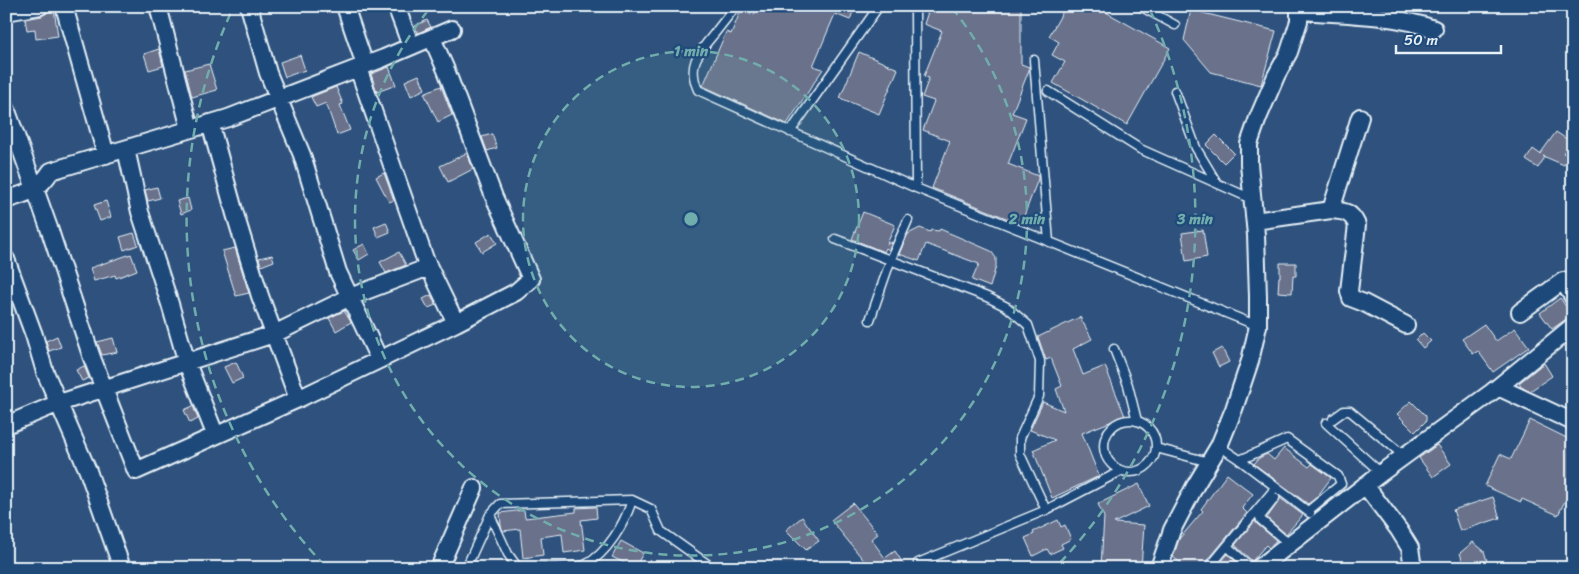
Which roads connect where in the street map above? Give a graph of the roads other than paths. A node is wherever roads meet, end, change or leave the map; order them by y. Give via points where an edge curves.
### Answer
1 (40, 6) edge
2 (64, 6) edge
3 (158, 6) edge
4 (248, 6) edge
5 (345, 6) edge
6 (396, 6) edge
7 (736, 6) edge
8 (879, 6) edge
9 (915, 6) edge
10 (1140, 6) edge
11 (1304, 10) edge
12 (6, 12) edge
13 (1175, 25) dead end
14 (452, 29) dead end
15 (1434, 29) dead end
16 (432, 38) junction
17 (411, 46) junction
18 (1034, 60) dead end
19 (362, 66) junction
20 (1048, 91) dead end
21 (1175, 91) dead end
22 (279, 99) junction
23 (6, 108) edge
24 (1360, 117) dead end
25 (210, 123) junction
26 (190, 130) junction
27 (790, 132) junction
28 (126, 149) junction
29 (106, 155) junction
30 (1217, 183) junction
31 (916, 188) junction
32 (35, 190) junction
33 (1252, 199) junction
34 (6, 200) edge
35 (1331, 210) junction
36 (908, 220) dead end
37 (1255, 221) junction
38 (836, 239) dead end
39 (1048, 242) junction
40 (6, 259) edge
41 (891, 259) junction
42 (429, 267) junction
43 (350, 297) junction
44 (1573, 297) edge
45 (1520, 312) dead end
46 (870, 320) dead end
47 (456, 323) junction
48 (1406, 324) dead end
49 (1258, 326) junction
50 (1573, 326) edge
51 (274, 334) junction
52 (1114, 349) dead end
53 (379, 360) junction
54 (187, 363) junction
55 (1498, 387) junction
56 (104, 389) junction
57 (298, 398) junction
58 (59, 403) junction
59 (1137, 421) junction
60 (1573, 422) edge
61 (6, 425) edge
62 (215, 434) junction
63 (1219, 446) junction
64 (1156, 448) junction
65 (1404, 456) junction
66 (1240, 460) junction
67 (1209, 462) junction
68 (1121, 471) junction
69 (1381, 473) junction
70 (1365, 485) junction
71 (474, 488) dead end
72 (632, 500) junction
73 (1046, 510) junction
74 (490, 515) junction
75 (1314, 516) junction
76 (1289, 544) junction
77 (1227, 546) junction
78 (918, 563) dead end
79 (1212, 564) dead end
80 (122, 568) edge
81 (440, 568) edge
82 (466, 568) edge
83 (518, 568) edge
84 (539, 568) edge
85 (713, 568) edge
86 (1159, 568) edge
87 (1251, 568) edge
88 (1259, 568) edge
89 (1413, 568) edge

1 - 12 street
2 - 29 street
3 - 26 street
4 - 22 street
5 - 19 street
6 - 17 street
7 - 27 lane via 698,53 693,70 694,82 698,90
8 - 27 lane
9 - 31 lane
10 - 13 lane
11 - 15 street via 1393,19
11 - 33 street via 1249,144
14 - 16 street
16 - 17 street
16 - 47 street via 494,196 531,279 516,292
17 - 19 street
18 - 39 lane
19 - 22 street
19 - 42 street
20 - 30 lane via 1140,149
21 - 30 lane via 1196,148
22 - 25 street
22 - 43 street via 302,155 338,272
23 - 32 street
24 - 35 street
25 - 26 street
25 - 51 street
26 - 28 street
27 - 31 lane
28 - 29 street
28 - 54 street via 140,212
29 - 32 street via 51,171
30 - 33 lane
31 - 39 lane
32 - 34 street
32 - 56 street
33 - 37 street
35 - 37 street
35 - 48 street via 1353,216 1357,225 1350,298
36 - 41 lane
37 - 49 street
38 - 41 lane
39 - 49 lane
40 - 58 street
41 - 46 lane
41 - 73 lane via 987,297 1007,307 1028,326 1040,361 1039,396 1020,438 1020,454
42 - 43 street
42 - 47 street
43 - 51 street
43 - 53 street
44 - 45 street via 1563,281
47 - 53 street
49 - 63 street via 1250,361
50 - 55 street
51 - 54 street
51 - 57 street
52 - 59 lane
53 - 57 street
54 - 56 street
54 - 62 street
55 - 60 street
55 - 65 street
56 - 58 street
56 - 62 street via 136,471
57 - 62 street
58 - 61 street
58 - 80 street via 88,471
59 - 64 lane via 1151,431
59 - 68 lane via 1119,422 1106,434 1104,451 1107,460
63 - 66 lane
63 - 67 street
64 - 67 lane
64 - 68 lane via 1150,463 1144,468 1137,472
65 - 69 street
65 - 69 lane via 1350,411 1344,411 1329,421
66 - 75 lane
66 - 75 lane via 1287,439 1338,476 1340,484
67 - 86 street via 1172,530
68 - 73 lane
69 - 70 street
70 - 75 street
70 - 89 street via 1410,548
71 - 81 street
72 - 74 lane via 500,504
72 - 84 lane via 628,515 603,552 584,566
72 - 85 lane via 651,509 660,531
73 - 78 lane
74 - 82 lane
74 - 83 lane
75 - 76 street
76 - 77 lane via 1260,517 1273,495
76 - 88 street
77 - 79 lane
77 - 87 lane

